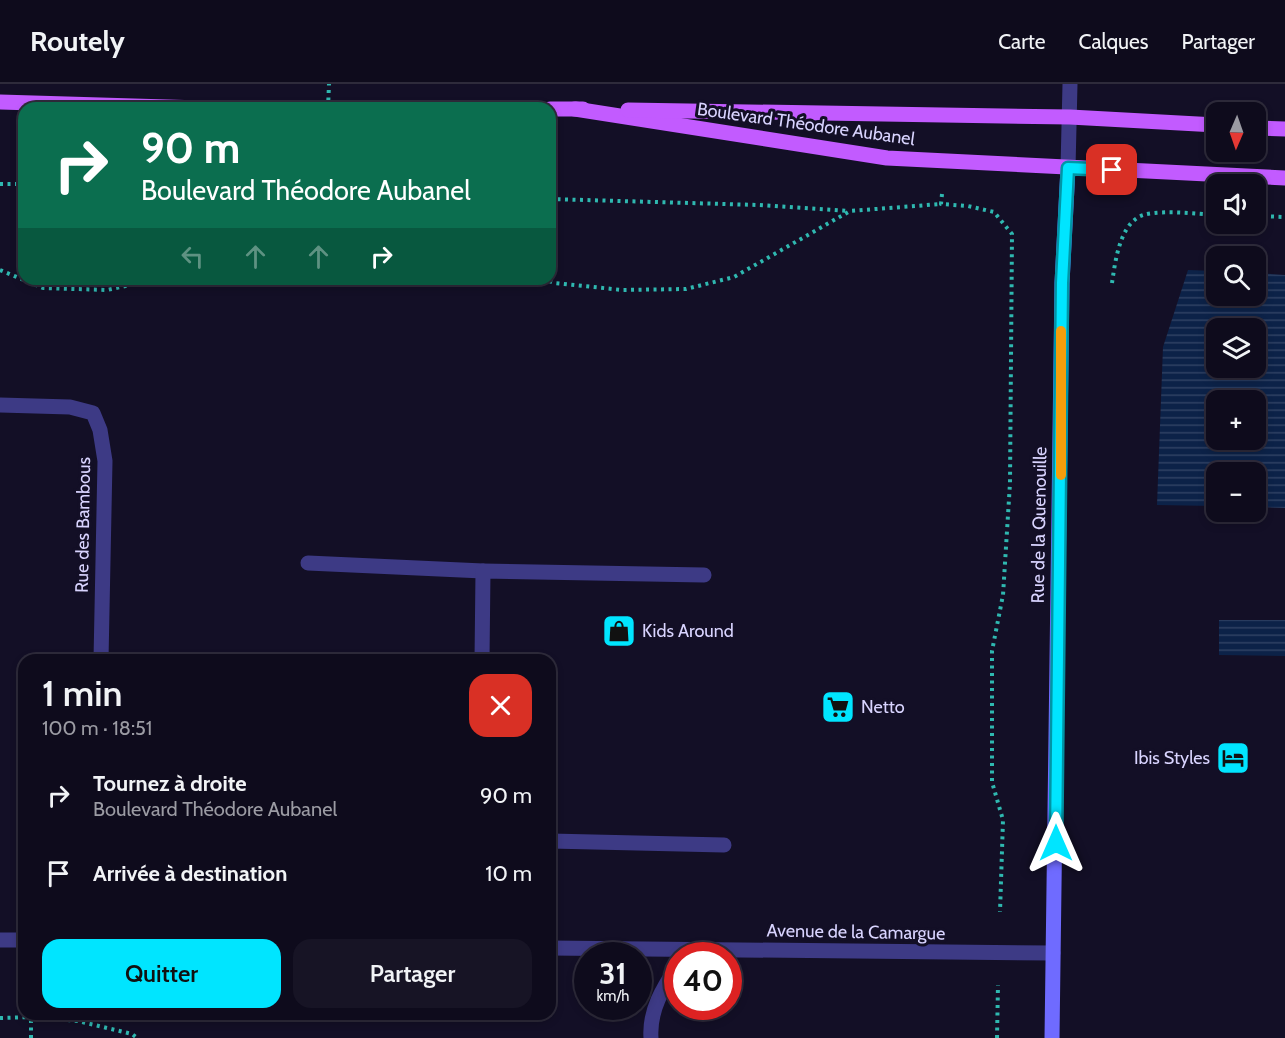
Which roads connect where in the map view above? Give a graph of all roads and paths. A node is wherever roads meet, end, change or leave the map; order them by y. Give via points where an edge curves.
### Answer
1 (329, 84) edge
2 (1070, 84) edge
3 (0, 102) edge
4 (328, 102) edge
5 (18, 103) edge
6 (556, 109) edge
7 (575, 109) junction
8 (1070, 117) junction
9 (1206, 124) edge
10 (1266, 128) edge
11 (1285, 129) edge
12 (943, 161) junction
13 (1068, 168) junction
14 (1285, 178) edge
15 (0, 184) edge
16 (18, 184) edge
17 (556, 199) edge
18 (942, 204) junction
19 (850, 211) junction
20 (1206, 215) edge
21 (1266, 216) edge
22 (1285, 217) edge
23 (0, 270) edge
24 (18, 278) edge
25 (556, 283) edge
26 (1112, 283) dead end
27 (36, 285) edge
28 (131, 285) edge
29 (0, 405) edge
30 (308, 563) dead end
31 (483, 571) junction
32 (704, 575) dead end
33 (101, 654) edge
34 (482, 654) edge
35 (556, 842) edge
36 (724, 845) dead end
37 (1000, 912) dead end
38 (0, 940) edge
39 (18, 940) edge
40 (556, 948) edge
41 (664, 952) edge
42 (742, 953) edge
43 (1053, 953) junction
44 (998, 984) dead end
45 (664, 985) edge
46 (18, 1017) edge
47 (0, 1018) edge
48 (31, 1020) edge
49 (69, 1020) edge
50 (31, 1038) edge
51 (137, 1038) edge
52 (651, 1038) edge
53 (997, 1038) edge
54 (1052, 1038) edge

1 - 4 path
2 - 8 street, Rue de la Quenouille
3 - 5 main road
6 - 7 main road, Boulevard Théodore Aubanel
7 - 8 main road, Boulevard Théodore Aubanel
7 - 12 main road, Boulevard Théodore Aubanel via 887,158
8 - 9 main road, Boulevard Théodore Aubanel
8 - 13 street, Rue de la Quenouille
10 - 11 main road
12 - 13 main road, Boulevard Théodore Aubanel
12 - 18 path
13 - 14 main road, Boulevard Théodore Aubanel
13 - 43 street, Rue de la Quenouille via 1062,283
15 - 16 path
17 - 19 path
18 - 19 path
18 - 37 path via 994,212 1012,234 1010,483 1003,595 992,651 992,782 1003,820
19 - 25 path via 734,277 686,289 622,290
20 - 26 path via 1155,212 1137,217 1124,234
21 - 22 path
23 - 24 path
27 - 28 path via 107,290
29 - 33 street, Rue des Bambous via 70,407 93,413 100,430 105,461
30 - 31 street
31 - 32 street
31 - 34 street
35 - 36 street
38 - 39 street
40 - 41 street, Avenue de la Camargue
42 - 43 street, Avenue de la Camargue
43 - 54 street, Rue de la Quenouille
44 - 53 path
45 - 52 street via 650,1023
46 - 47 path
48 - 50 path
49 - 51 path

